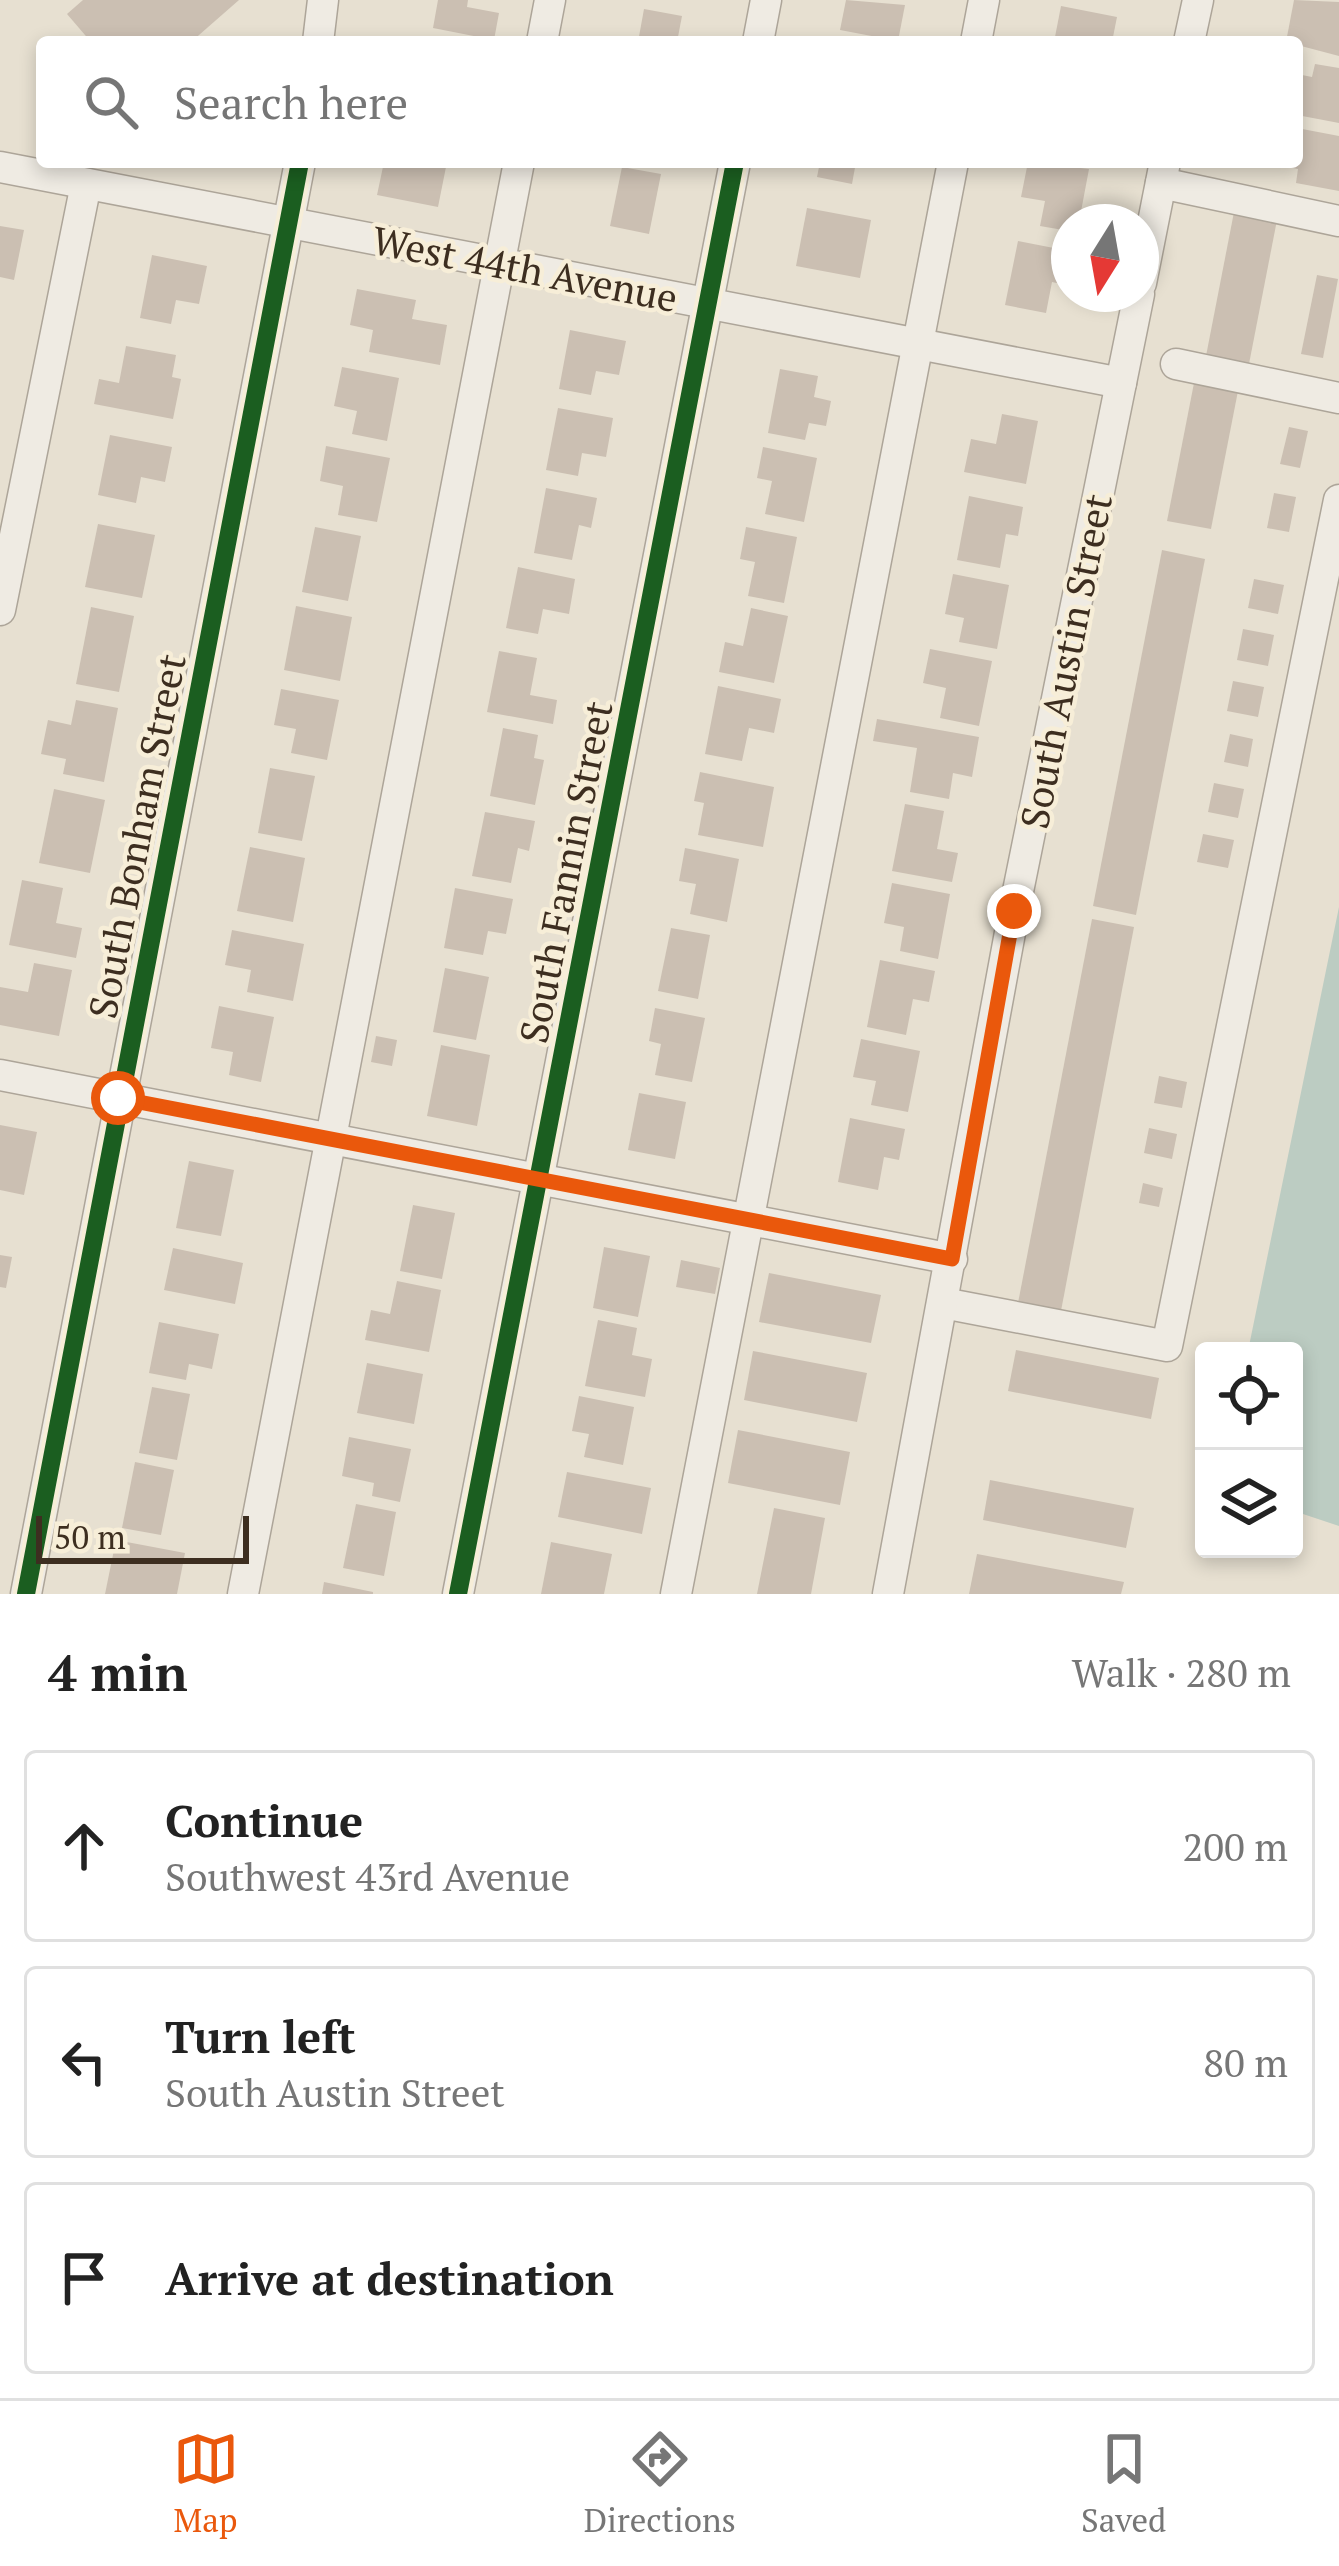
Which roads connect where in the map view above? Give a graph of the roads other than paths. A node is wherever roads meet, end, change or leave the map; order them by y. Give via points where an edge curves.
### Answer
1 (323, 0) edge
2 (550, 0) edge
3 (766, 0) edge
4 (985, 0) edge
5 (1198, 0) edge
6 (319, 36) edge
7 (543, 36) edge
8 (759, 36) edge
9 (977, 36) edge
10 (1190, 36) edge
11 (0, 167) edge
12 (299, 168) edge
13 (519, 168) edge
14 (734, 168) edge
15 (952, 168) edge
16 (1163, 173) edge
17 (86, 184) junction
18 (1157, 204) edge
19 (1339, 220) edge
20 (290, 224) junction
21 (501, 263) junction
22 (709, 302) junction
23 (1135, 312) edge
24 (918, 343) junction
25 (1176, 364) dead end
26 (1121, 382) junction
27 (1339, 398) edge
28 (1339, 500) edge
29 (0, 610) edge
30 (0, 1075) edge
31 (118, 1098) junction
32 (330, 1139) junction
33 (539, 1180) junction
34 (752, 1221) junction
35 (952, 1259) junction
36 (943, 1303) junction
37 (26, 1594) edge
38 (243, 1594) edge
39 (458, 1594) edge
40 (676, 1594) edge
41 (889, 1594) edge

1 - 6 street
2 - 7 street
3 - 8 street
4 - 9 street
5 - 10 street
11 - 17 street, West 44th Avenue
12 - 20 street, South Bonham Street
13 - 21 street
14 - 22 street, South Fannin Street
15 - 24 street
16 - 18 street
16 - 19 street
17 - 20 street, West 44th Avenue
17 - 29 street
20 - 21 street, West 44th Avenue
20 - 31 street, South Bonham Street
21 - 22 street, West 44th Avenue
21 - 32 street
22 - 24 street, West 44th Avenue
22 - 33 street, South Fannin Street
23 - 26 street, South Austin Street
24 - 26 street, West 44th Avenue
24 - 34 street
25 - 27 street
26 - 35 street, South Austin Street
28 - 36 street via 1167,1346
30 - 31 street
31 - 32 street
31 - 37 street, South Bonham Street
32 - 33 street
32 - 38 street
33 - 34 street
33 - 39 street, South Fannin Street
34 - 35 street
34 - 40 street
35 - 36 street, South Austin Street
36 - 41 street, South Austin Street

